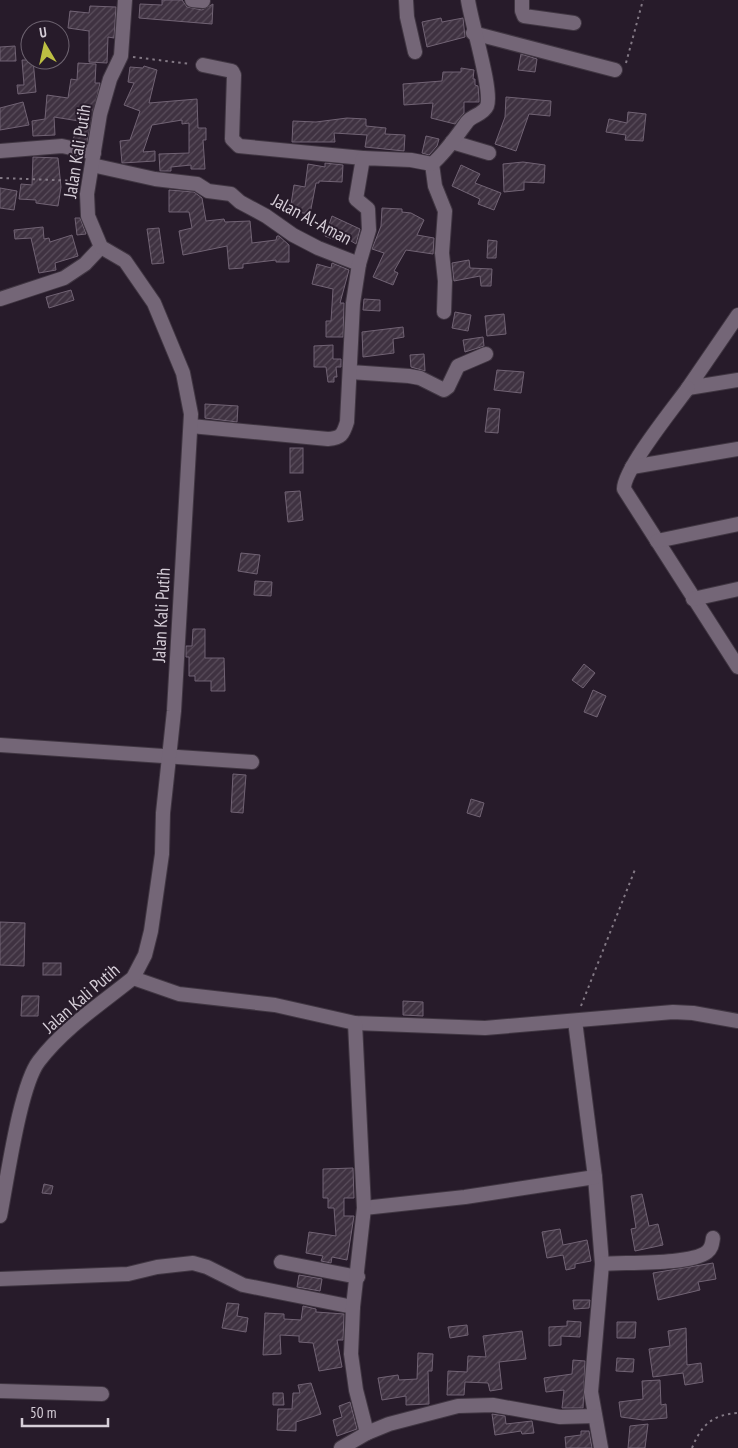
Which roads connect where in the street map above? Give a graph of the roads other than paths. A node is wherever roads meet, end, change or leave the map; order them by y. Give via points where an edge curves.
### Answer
1 (125, 0) edge
2 (406, 0) edge
3 (468, 0) edge
4 (522, 0) edge
5 (574, 23) dead end
6 (473, 33) junction
7 (415, 52) dead end
8 (203, 65) road end
9 (614, 70) road end
10 (452, 142) junction
11 (0, 151) edge
12 (489, 153) dead end
13 (363, 158) junction
14 (93, 159) junction
15 (432, 164) junction
16 (101, 247) junction
17 (359, 264) junction
18 (0, 299) edge
19 (444, 312) dead end
20 (738, 315) edge
21 (486, 354) dead end
22 (350, 372) junction
23 (738, 380) edge
24 (688, 388) junction
25 (191, 426) junction
26 (738, 449) edge
27 (632, 467) junction
28 (738, 524) edge
29 (657, 541) junction
30 (738, 589) edge
31 (693, 599) junction
32 (738, 667) edge
33 (0, 745) edge
34 (171, 757) junction
35 (252, 762) dead end
36 (133, 978) junction
37 (575, 1021) junction
38 (738, 1021) edge
39 (355, 1023) junction
40 (594, 1177) junction
41 (364, 1208) junction
42 (0, 1216) edge
43 (713, 1238) dead end
44 (281, 1262) dead end
45 (602, 1264) junction
46 (358, 1277) junction
47 (0, 1280) edge
48 (353, 1307) junction
49 (0, 1391) edge
50 (102, 1394) dead end
51 (596, 1416) junction
52 (367, 1433) junction
53 (341, 1448) edge
54 (602, 1448) edge

1 - 14 street, Jalan Kali Putih via 121,56 104,98
2 - 7 street
3 - 6 street
4 - 5 street via 524,16
6 - 9 street
6 - 10 street via 488,88 488,101 483,112 470,118
8 - 13 street via 234,74 232,139 239,146
10 - 12 street
10 - 15 street
11 - 14 street, Jalan Al-Aman via 62,146
13 - 15 street
13 - 17 street, Jalan Al-Aman via 356,199 368,209 370,220
14 - 16 street, Jalan Kali Putih via 88,216
14 - 17 street, Jalan Al-Aman via 155,179 197,184 208,191 231,194 293,235
15 - 19 street via 435,186 445,211 442,252
16 - 18 street via 86,264 64,278
16 - 25 street, Jalan Kali Putih via 125,261 154,303 183,373
17 - 22 street via 353,303
20 - 24 street
21 - 22 street via 458,366 444,390 420,378
22 - 25 street via 347,422 344,434 338,438
23 - 24 street
24 - 27 street
25 - 34 street, Jalan Kali Putih
26 - 27 street
27 - 29 street via 624,488
28 - 29 street
29 - 31 street
30 - 31 street
31 - 32 street
33 - 34 street
34 - 35 street
34 - 36 street, Jalan Kali Putih via 152,931 145,955
36 - 39 street via 179,994 275,1005
36 - 42 street, Jalan Kali Putih via 66,1034 34,1068 20,1114
37 - 38 street via 674,1012
37 - 39 street via 485,1028
37 - 40 street
39 - 41 street
40 - 41 street via 465,1197
40 - 45 street
41 - 46 street
43 - 45 street via 705,1254 661,1262
44 - 46 street
45 - 51 street via 591,1392
46 - 48 street
47 - 48 street via 134,1274 157,1267 193,1263 243,1285
48 - 52 street via 351,1361
49 - 50 street
51 - 52 street via 560,1417 493,1405 458,1406
51 - 54 street
52 - 53 street

